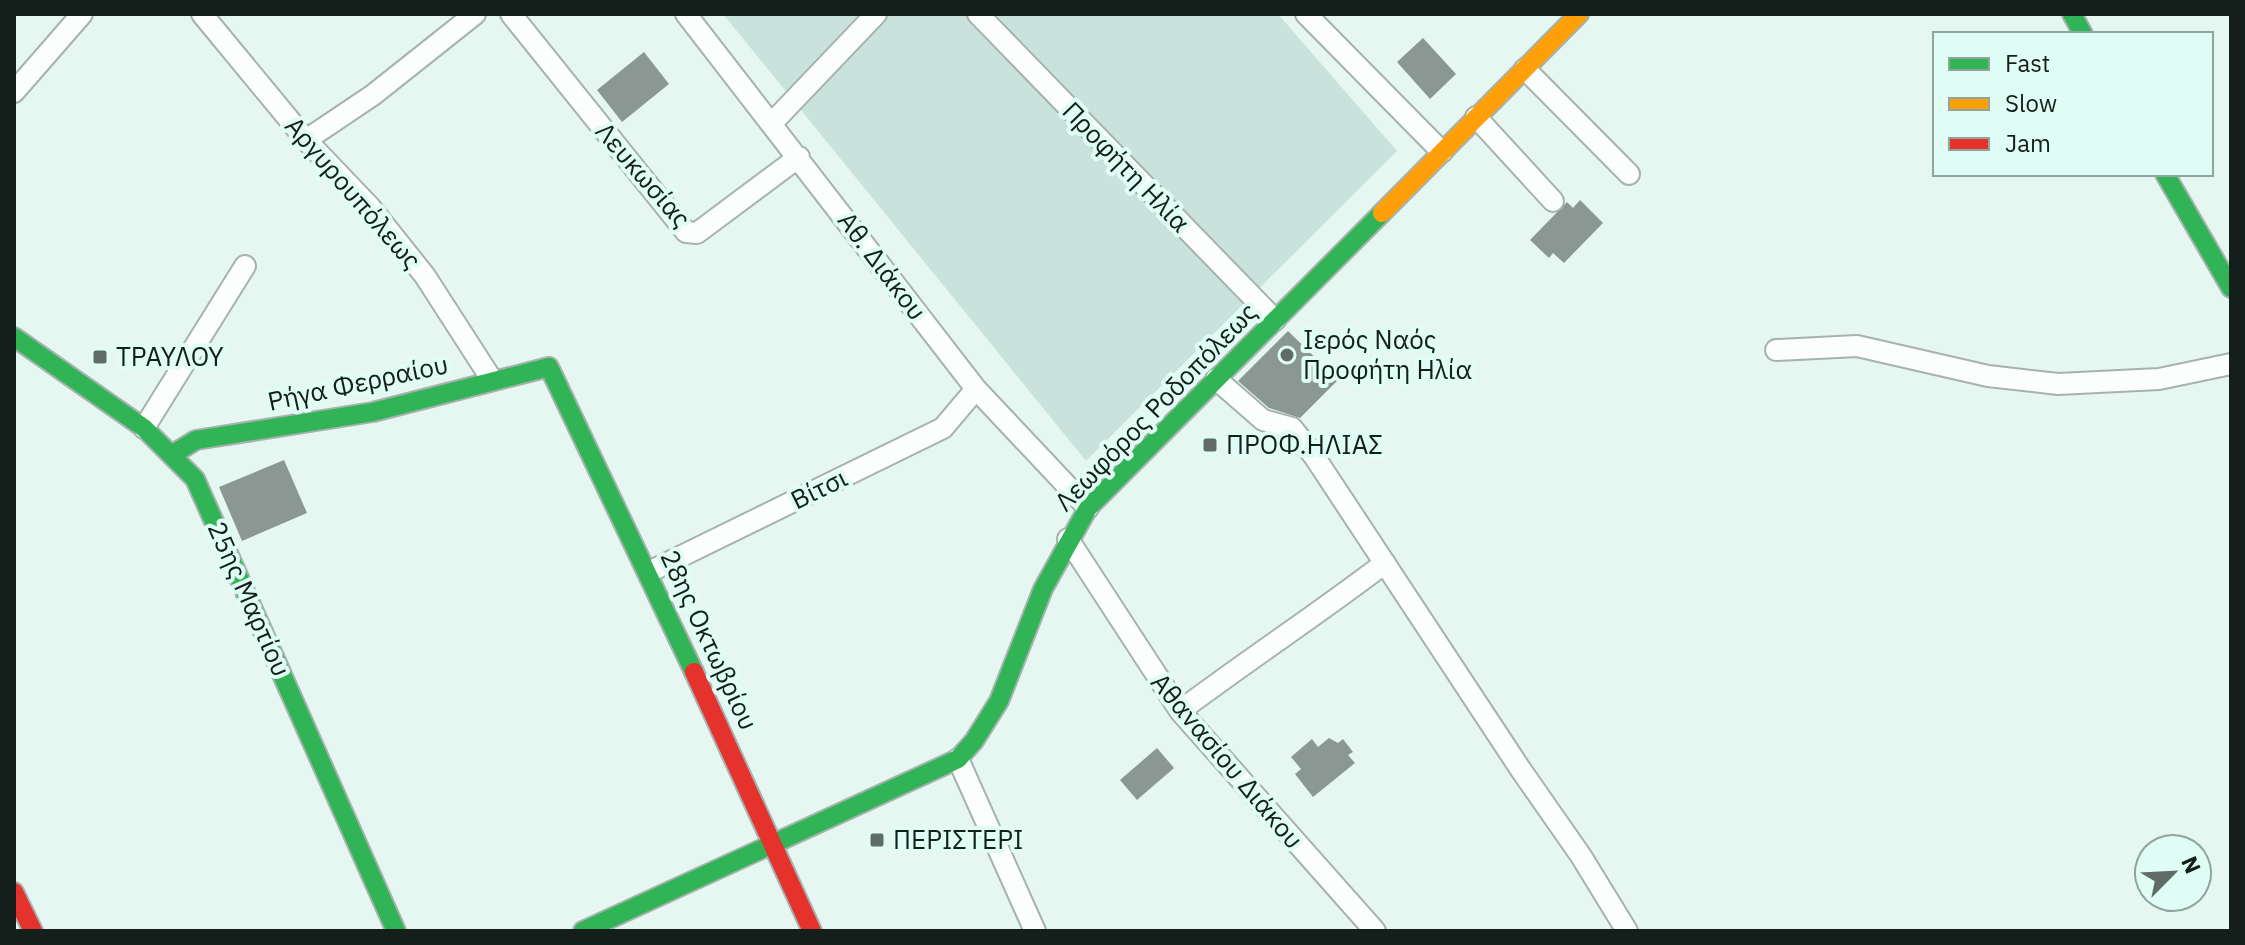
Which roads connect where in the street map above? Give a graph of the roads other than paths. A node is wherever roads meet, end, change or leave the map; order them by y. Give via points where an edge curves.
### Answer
1 (82, 14) edge
2 (202, 14) edge
3 (475, 14) edge
4 (511, 14) edge
5 (686, 14) edge
6 (876, 14) edge
7 (978, 14) edge
8 (1306, 14) edge
9 (1579, 14) edge
10 (1525, 69) junction
11 (14, 92) edge
12 (1476, 117) junction
13 (773, 122) junction
14 (306, 140) junction
15 (1442, 152) junction
16 (799, 157) junction
17 (1629, 174) dead end
18 (2166, 176) edge
19 (1553, 201) dead end
20 (245, 266) dead end
21 (2231, 288) edge
22 (1275, 320) junction
23 (14, 337) edge
24 (1776, 350) dead end
25 (2231, 364) edge
26 (554, 372) joint
27 (1216, 379) junction
28 (492, 380) junction
29 (976, 389) junction
30 (144, 428) junction
31 (173, 454) junction
32 (1088, 508) junction
33 (1068, 539) junction
34 (1385, 563) junction
35 (649, 572) junction
36 (1180, 711) junction
37 (958, 759) junction
38 (773, 843) junction
39 (14, 892) edge
40 (33, 931) edge
41 (396, 931) edge
42 (583, 931) edge
43 (812, 931) edge
44 (1035, 931) edge
45 (1375, 931) edge
46 (1627, 931) edge

1 - 11 street
2 - 14 street, Αργυρουπόλεως
3 - 14 street
4 - 16 street, Λευκωσίας via 686,232 697,233
5 - 13 street, Αθ. Διάκου
6 - 13 street
7 - 22 street, Προφήτη Ηλία
8 - 15 street
9 - 10 street, Λεωφόρος Ροδοπόλεως
10 - 12 street, Λεωφόρος Ροδοπόλεως
10 - 17 street
12 - 15 street, Λεωφόρος Ροδοπόλεως
12 - 19 street
13 - 16 street, Αθ. Διάκου
14 - 28 street, Αργυρουπόλεως via 370,207 425,276
15 - 22 street, Λεωφόρος Ροδοπόλεως
16 - 29 street, Αθ. Διάκου
18 - 21 street
20 - 30 street
22 - 27 street, Λεωφόρος Ροδοπόλεως
23 - 30 street, 25ης Μαρτίου
24 - 25 street via 1857,346 1988,376 2058,384 2159,379
26 - 28 street, Ρήγα Φερραίου via 542,366
26 - 35 street, 28ης Οκτωβρίου
27 - 32 street, Λεωφόρος Ροδοπόλεως
27 - 34 street via 1263,420 1292,428
28 - 31 street, Ρήγα Φερραίου via 373,412 196,440
29 - 32 street, Αθ. Διάκου
29 - 35 street, Βίτσι via 943,428
30 - 31 street, 25ης Μαρτίου
31 - 41 street, 25ης Μαρτίου via 195,479
32 - 33 street, Λεωφόρος Ροδοπόλεως
33 - 36 street, Αθανασίου Διάκου
33 - 37 street, Λεωφόρος Ροδοπόλεως via 991,718
34 - 36 street
34 - 46 street
35 - 38 street, 28ης Οκτωβρίου
36 - 45 street, Αθανασίου Διάκου
37 - 38 street, Λεωφόρος Ροδοπόλεως
37 - 44 street
38 - 42 street, Λεωφόρος Ροδοπόλεως
38 - 43 street, 28ης Οκτωβρίου
39 - 40 street

